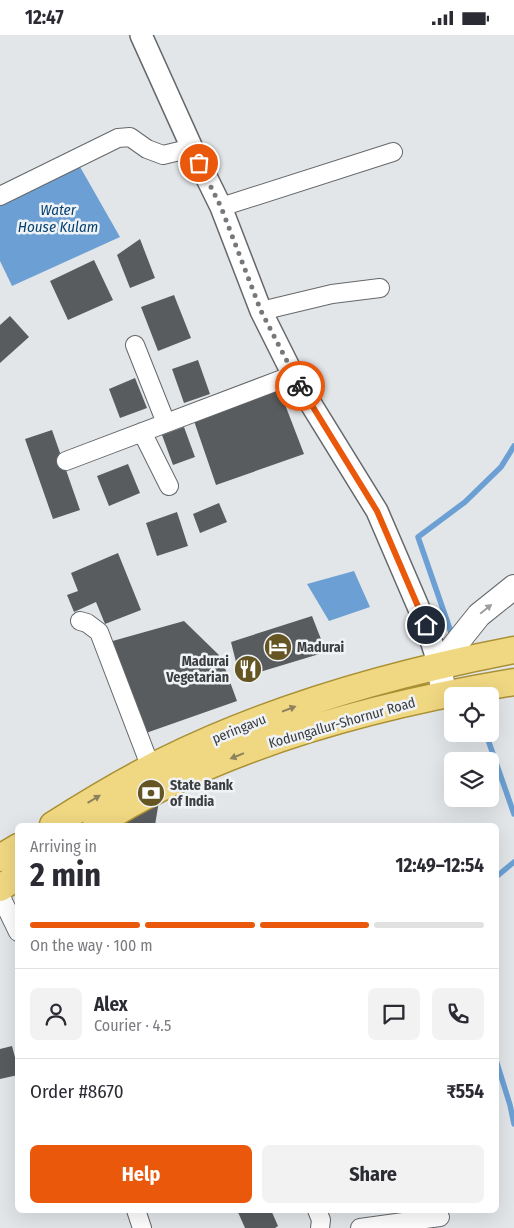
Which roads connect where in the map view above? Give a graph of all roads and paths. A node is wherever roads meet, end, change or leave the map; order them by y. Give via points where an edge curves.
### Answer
1 (141, 35) edge
2 (192, 148) junction
3 (393, 152) dead end
4 (0, 196) edge
5 (221, 207) junction
6 (380, 288) dead end
7 (261, 311) junction
8 (135, 345) dead end
9 (293, 375) junction
10 (166, 423) junction
11 (142, 432) junction
12 (66, 461) dead end
13 (169, 486) dead end
14 (514, 587) edge
15 (80, 621) dead end
16 (467, 647) junction
17 (514, 650) edge
18 (442, 663) junction
19 (514, 682) edge
20 (446, 687) edge
21 (486, 687) edge
22 (444, 695) edge
23 (151, 768) junction
24 (56, 823) edge
25 (103, 823) edge
26 (15, 849) edge
27 (0, 858) edge
28 (15, 878) edge
29 (0, 887) edge
30 (0, 895) edge
31 (15, 926) edge
32 (137, 1213) edge
33 (318, 1213) edge
34 (440, 1217) dead end
35 (142, 1228) edge
36 (320, 1228) edge
37 (360, 1228) edge

1 - 2 street
2 - 4 street via 163,155 130,137 118,138
2 - 5 street
3 - 5 street
5 - 7 street
6 - 7 street via 332,294
7 - 9 street
8 - 10 street
9 - 10 street
9 - 18 street via 377,511
10 - 11 street
11 - 12 street
11 - 13 street
16 -> 14 main road via 479,615
15 - 23 street via 99,633
16 - 17 main road
16 - 18 main road
18 - 20 main road
23 -> 18 main road, peringavu via 294,707
19 - 21 main road, Kodungallur-Shornur Road
22 -> 25 main road, Kodungallur-Shornur Road via 292,735 151,793
24 -> 23 main road, peringavu
26 - 27 main road
28 - 29 main road
30 - 31 street
32 - 35 street
33 - 36 street
34 - 37 street

